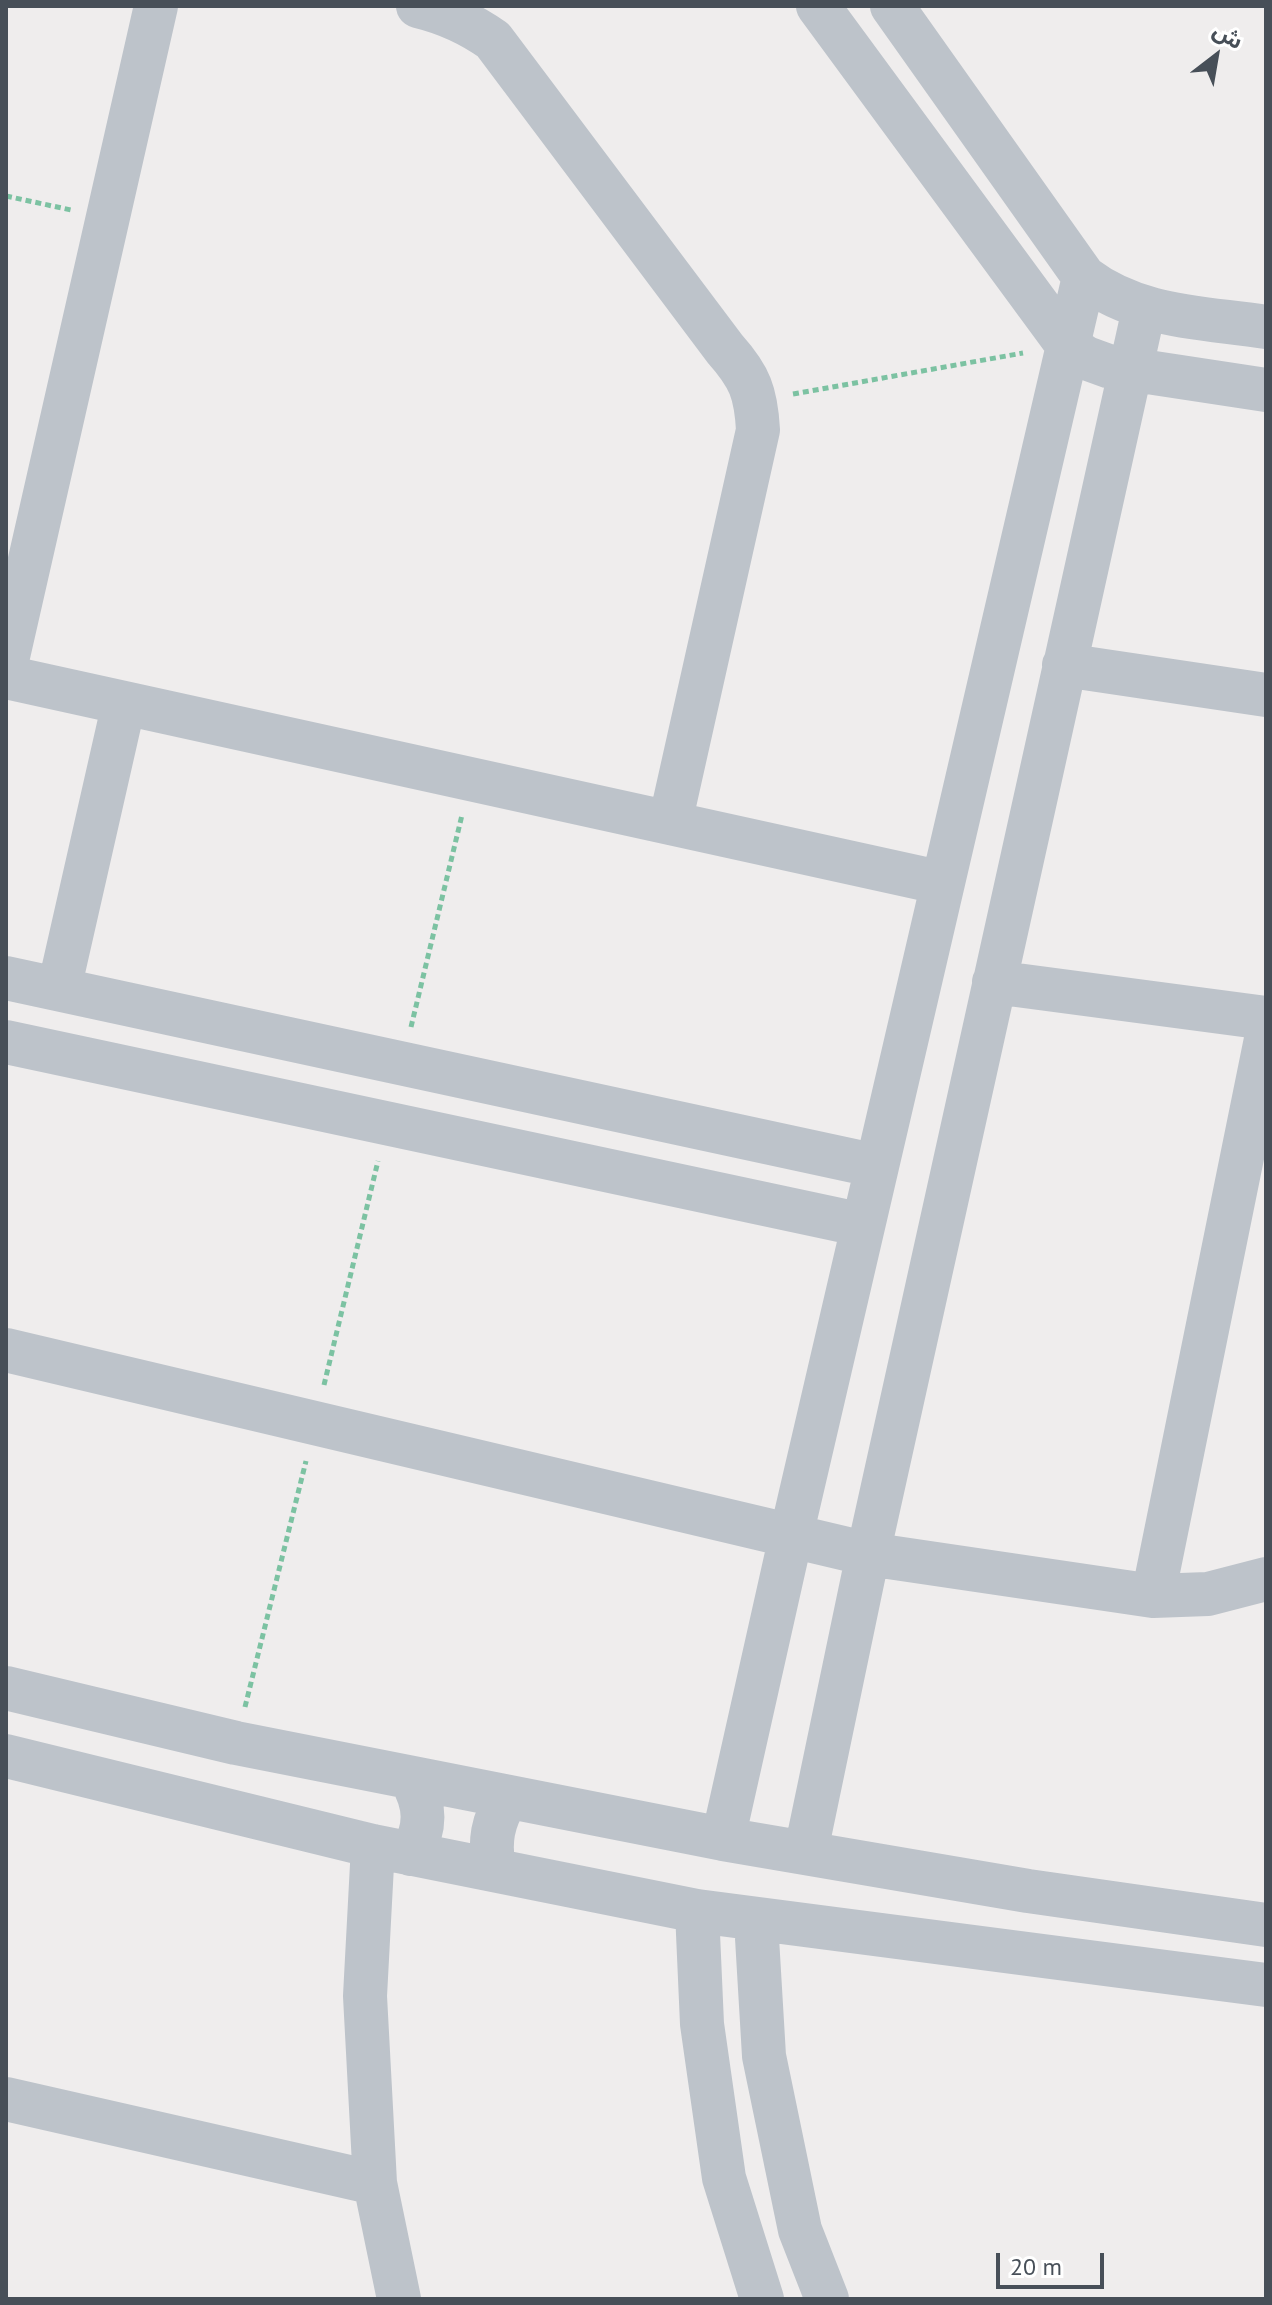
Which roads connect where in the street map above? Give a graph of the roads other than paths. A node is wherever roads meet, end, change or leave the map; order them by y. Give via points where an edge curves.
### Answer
1 (156, 6) edge
2 (418, 6) edge
3 (818, 6) edge
4 (892, 6) edge
5 (1084, 277) junction
6 (1144, 309) junction
7 (1266, 327) edge
8 (1068, 346) junction
9 (1130, 371) junction
10 (1266, 390) edge
11 (6, 665) edge
12 (1064, 665) junction
13 (6, 677) edge
14 (1266, 695) edge
15 (124, 703) junction
16 (670, 823) junction
17 (943, 883) junction
18 (6, 978) edge
19 (994, 982) junction
20 (59, 989) junction
21 (1266, 1018) edge
22 (1266, 1039) edge
23 (6, 1042) edge
24 (877, 1166) junction
25 (863, 1225) junction
26 (6, 1350) edge
27 (791, 1536) junction
28 (868, 1554) junction
29 (1266, 1579) edge
30 (1153, 1596) junction
31 (6, 1688) edge
32 (6, 1756) edge
33 (411, 1779) junction
34 (508, 1797) junction
35 (723, 1839) junction
36 (392, 1850) junction
37 (806, 1851) junction
38 (494, 1870) junction
39 (697, 1911) junction
40 (756, 1921) junction
41 (1266, 1925) edge
42 (1266, 1985) edge
43 (6, 2099) edge
44 (375, 2183) junction
45 (399, 2299) edge
46 (762, 2299) edge
47 (827, 2299) edge

1 - 11 street
2 - 16 street via 468,22 493,40 745,371 756,400 758,430
3 - 8 street
4 - 5 street
5 - 6 street
5 - 8 street
6 - 7 street
6 - 9 street
8 - 9 street
8 - 17 street
9 - 10 street
9 - 12 street
12 - 14 street
12 - 19 street
13 - 15 street
15 - 16 street
15 - 20 street
16 - 17 street
17 - 24 street
18 - 20 street
19 - 21 street
19 - 28 street
20 - 24 street
22 - 30 street
23 - 25 street
24 - 25 street
25 - 27 street
26 - 27 street
27 - 28 street
27 - 35 street
28 - 30 street
28 - 37 street
29 - 30 street via 1208,1594
31 - 33 street
32 - 36 street
33 - 34 street
33 - 36 street via 423,1808 420,1840
34 - 35 street
34 - 38 street via 491,1839
35 - 37 street
36 - 38 street
36 - 44 street via 365,1996
37 - 41 street via 1028,1891
38 - 39 street
39 - 40 street
39 - 46 street via 702,2024 724,2178
40 - 42 street
40 - 47 street via 764,2056 800,2230
43 - 44 street
44 - 45 street

